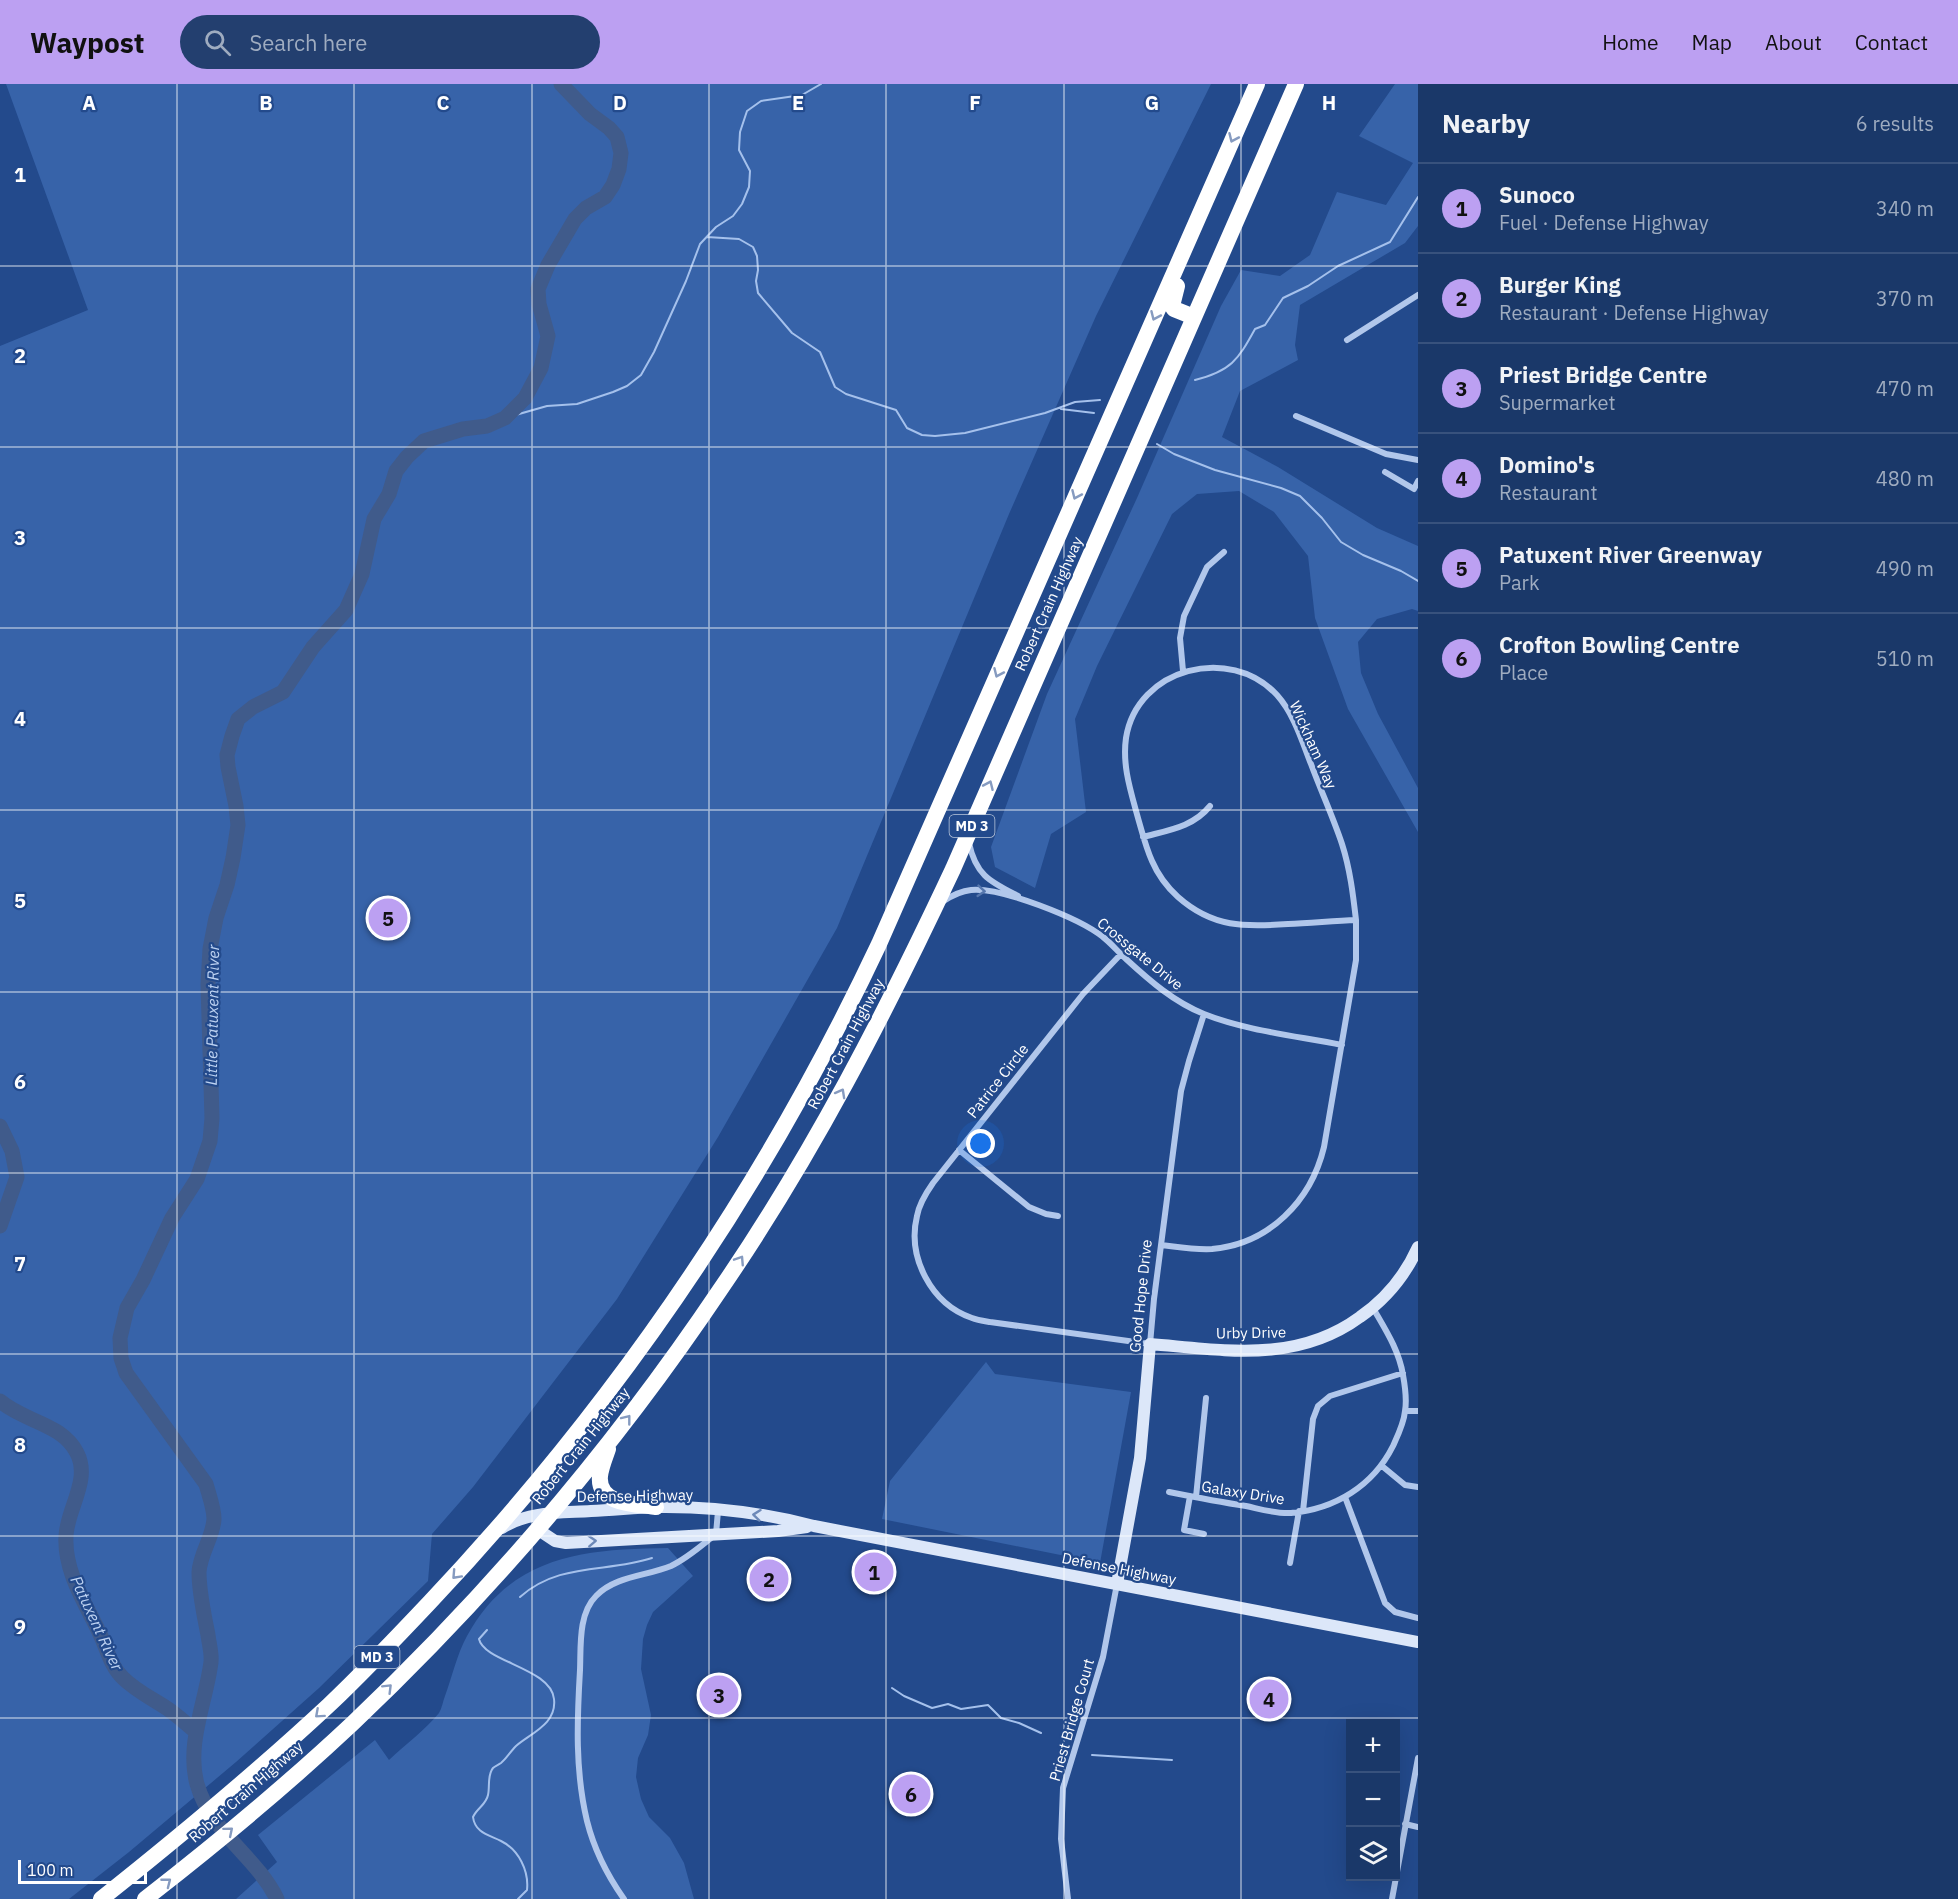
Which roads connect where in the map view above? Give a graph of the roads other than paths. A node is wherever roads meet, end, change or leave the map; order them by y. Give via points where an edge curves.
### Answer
1 (1257, 84) edge
2 (1296, 84) edge
3 (1196, 222) junction
4 (1418, 295) edge
5 (1194, 317) junction
6 (1347, 340) dead end
7 (1296, 416) dead end
8 (1418, 460) edge
9 (1385, 472) dead end
10 (1418, 481) edge
11 (1224, 552) dead end
12 (1183, 671) junction
13 (1210, 806) dead end
14 (967, 835) junction
15 (1143, 837) junction
16 (1030, 902) junction
17 (935, 907) junction
18 (1356, 920) junction
19 (1121, 954) junction
20 (1204, 1014) junction
21 (1342, 1045) junction
22 (959, 1150) junction
23 (1058, 1216) dead end
24 (1161, 1245) junction
25 (1418, 1247) edge
26 (1373, 1308) junction
27 (1150, 1344) junction
28 (1403, 1373) junction
29 (1206, 1398) dead end
30 (1405, 1411) junction
31 (1418, 1411) edge
32 (611, 1440) junction
33 (1382, 1466) junction
34 (1418, 1487) edge
35 (529, 1491) junction
36 (1169, 1492) dead end
37 (1193, 1497) junction
38 (1346, 1497) junction
39 (656, 1507) junction
40 (718, 1511) junction
41 (1301, 1511) junction
42 (551, 1513) junction
43 (532, 1522) junction
44 (814, 1526) junction
45 (495, 1532) junction
46 (716, 1534) junction
47 (1204, 1534) dead end
48 (1290, 1563) dead end
49 (1117, 1584) junction
50 (1418, 1618) edge
51 (1418, 1642) edge
52 (1418, 1758) edge
53 (1405, 1824) junction
54 (1418, 1827) edge
55 (101, 1899) edge
56 (146, 1899) edge
57 (624, 1899) edge
58 (1068, 1899) edge
59 (1392, 1899) edge

1 -> 3 highway, Robert Crain Highway / MD 3
2 - 5 highway, Robert Crain Highway / MD 3
3 - 5 highway via 1172,302 1174,309
3 -> 35 highway, Robert Crain Highway / MD 3 via 879,944 833,1038 759,1170 696,1269 627,1366
4 - 6 street
14 -> 5 highway, Robert Crain Highway / MD 3
7 - 8 street via 1386,454
9 - 10 street via 1413,489
11 - 12 street via 1207,567 1184,616 1180,638
12 - 15 street, Wickham Way via 1152,690 1139,705 1126,737 1126,772
12 - 18 street, Wickham Way via 1202,667 1235,669 1278,696 1298,732 1342,844
13 - 15 street via 1190,824
14 - 16 street, Crossgate Drive via 982,874
14 - 17 highway, Robert Crain Highway / MD 3
15 - 18 street, Wickham Way via 1166,885 1210,918 1250,926
17 -> 16 street, Crossgate Drive via 968,890
16 - 19 street, Crossgate Drive via 1093,929
32 -> 17 highway, Robert Crain Highway / MD 3 via 699,1322 787,1186 863,1054
18 - 21 street, Wickham Way via 1356,960
19 - 20 street, Crossgate Drive via 1163,991
19 - 22 street, Patrice Circle via 1083,994
20 - 21 street, Crossgate Drive
20 - 24 street, Good Hope Drive via 1181,1090
21 - 24 street, Wickham Way via 1321,1161 1308,1189 1287,1216 1259,1235 1227,1246 1194,1249
22 - 23 street via 1029,1207
22 - 27 street, Patrice Circle via 933,1183 916,1216 916,1254 933,1289 944,1301 972,1318 990,1322
24 - 27 street, Good Hope Drive
25 - 26 main road, Urby Drive via 1403,1276
26 - 27 main road, Urby Drive via 1332,1335 1292,1348 1243,1351
26 - 28 street, Galaxy Drive via 1392,1341
27 - 49 main road, Good Hope Drive via 1140,1458
28 - 30 street, Galaxy Drive
28 - 41 street via 1330,1396 1318,1406
29 - 37 street
30 - 31 street
30 - 33 street, Galaxy Drive
32 - 39 highway via 600,1475 602,1489 610,1498
32 - 42 highway, Robert Crain Highway / MD 3
33 - 34 street via 1405,1485
33 - 38 street, Galaxy Drive
35 - 43 highway via 526,1505
35 - 45 highway, Robert Crain Highway / MD 3
36 - 37 street, Galaxy Drive
37 - 41 street, Galaxy Drive via 1274,1512
37 - 47 street via 1184,1530
38 - 41 street, Galaxy Drive
38 - 50 street via 1385,1603 1395,1612
39 - 40 main road, Defense Highway
39 - 42 main road, Defense Highway
44 -> 40 main road, Defense Highway via 778,1517
40 - 46 street
41 - 48 street
42 - 43 highway, Robert Crain Highway / MD 3
43 - 45 main road via 512,1521
43 -> 46 main road, Defense Highway via 555,1541 566,1543
56 -> 43 highway, Robert Crain Highway / MD 3 via 353,1723 479,1594
44 - 46 main road, Defense Highway
44 - 49 main road, Defense Highway
45 -> 55 highway, Robert Crain Highway / MD 3 via 331,1703 252,1775
46 - 57 street via 673,1565 607,1587 590,1602 583,1624 577,1724 582,1790 595,1848
49 - 51 main road, Defense Highway
49 - 58 street, Priest Bridge Court via 1103,1657 1064,1788 1061,1839
52 - 53 street
53 - 54 street
53 - 59 street

